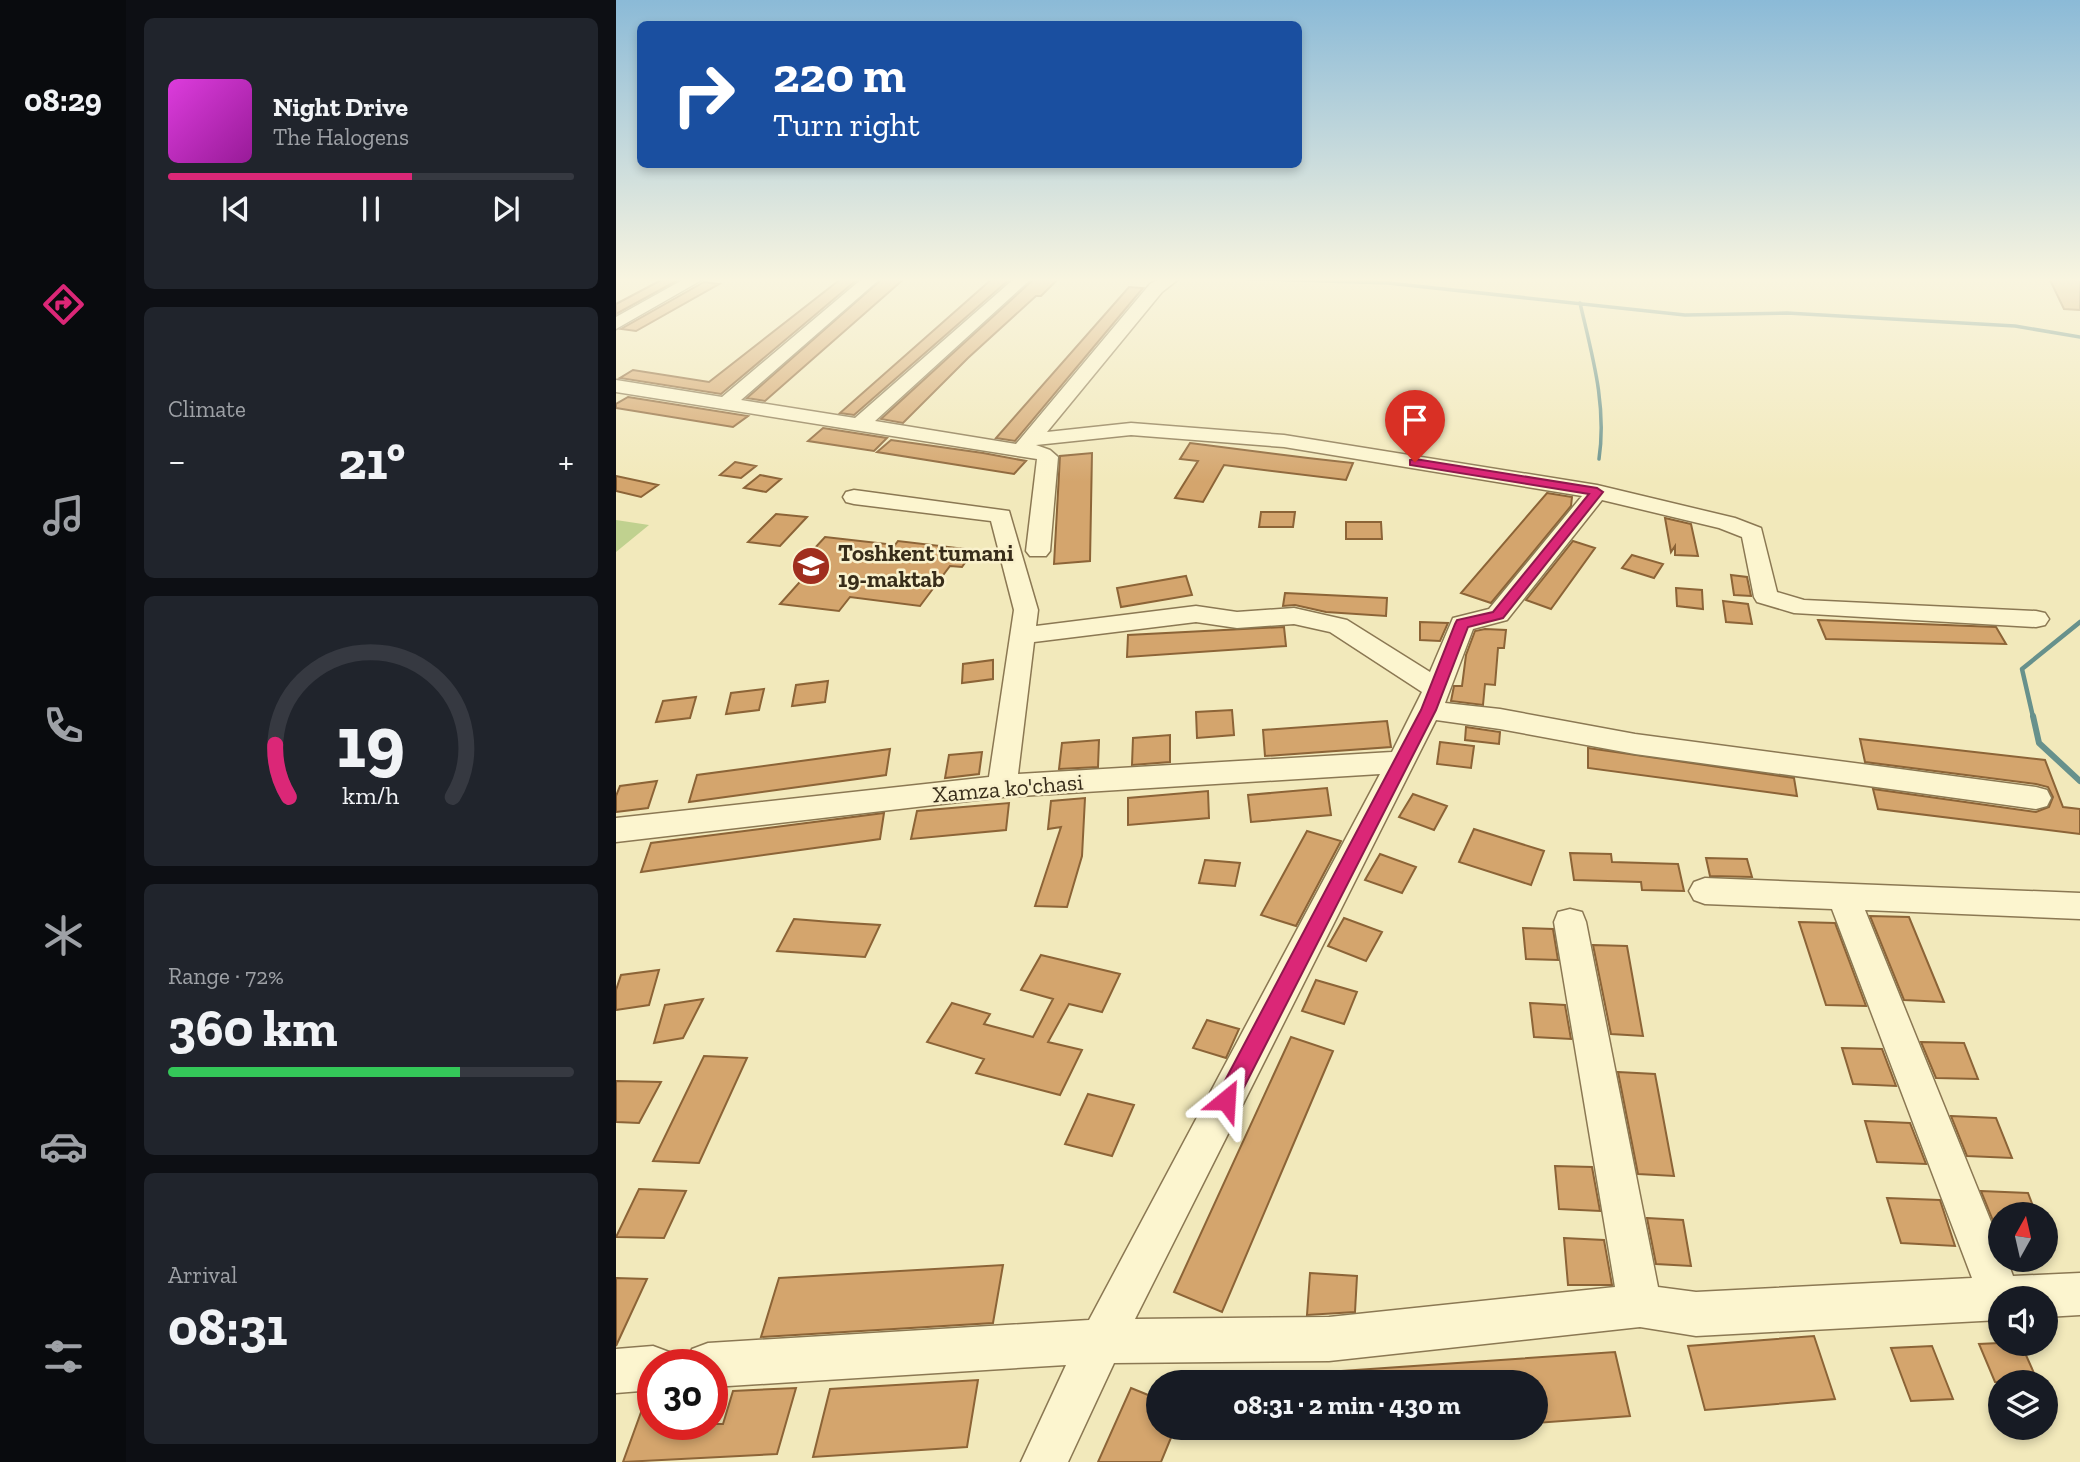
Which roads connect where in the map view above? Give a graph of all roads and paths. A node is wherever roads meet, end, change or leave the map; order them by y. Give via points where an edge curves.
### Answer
1 (793, 346) edge
2 (947, 346) edge
3 (1108, 346) edge
4 (616, 386) edge
5 (725, 404) junction
6 (858, 426) junction
7 (1026, 446) junction
8 (1597, 492) junction
9 (854, 497) dead end
10 (1038, 551) dead end
11 (2036, 619) dead end
12 (1021, 636) junction
13 (1432, 699) junction
14 (1401, 762) junction
15 (1002, 786) junction
16 (2036, 798) dead end
17 (616, 830) edge
18 (1705, 891) dead end
19 (1843, 895) junction
20 (2080, 906) edge
21 (1570, 922) dead end
22 (1996, 1286) edge
23 (2080, 1294) edge
24 (2058, 1295) edge
25 (1988, 1297) edge
26 (1640, 1306) junction
27 (1101, 1341) junction
28 (728, 1364) edge
29 (637, 1369) edge
30 (616, 1371) edge
31 (1044, 1462) edge

1 - 5 street
2 - 6 street
3 - 7 street
4 - 5 street
5 - 6 street
6 - 7 street
7 - 8 street via 1131,429 1284,441
7 - 10 street via 1048,457
8 - 11 street via 1752,533 1766,597 1803,608
8 - 13 street via 1498,615 1462,624
9 - 12 street via 1001,516 1026,610
12 - 13 street via 1196,614 1237,620 1294,616 1338,626
12 - 15 street
13 - 14 street
13 - 16 street via 1500,719 1635,744
14 - 15 street, Xamza ko'chasi
14 - 27 street
15 - 17 street, Xamza ko'chasi
18 - 19 street
19 - 20 street
19 - 22 street
21 - 26 street
23 - 24 street
25 - 26 street via 1696,1314
26 - 27 street via 1329,1339
27 - 28 street
27 - 31 street
29 - 30 street

